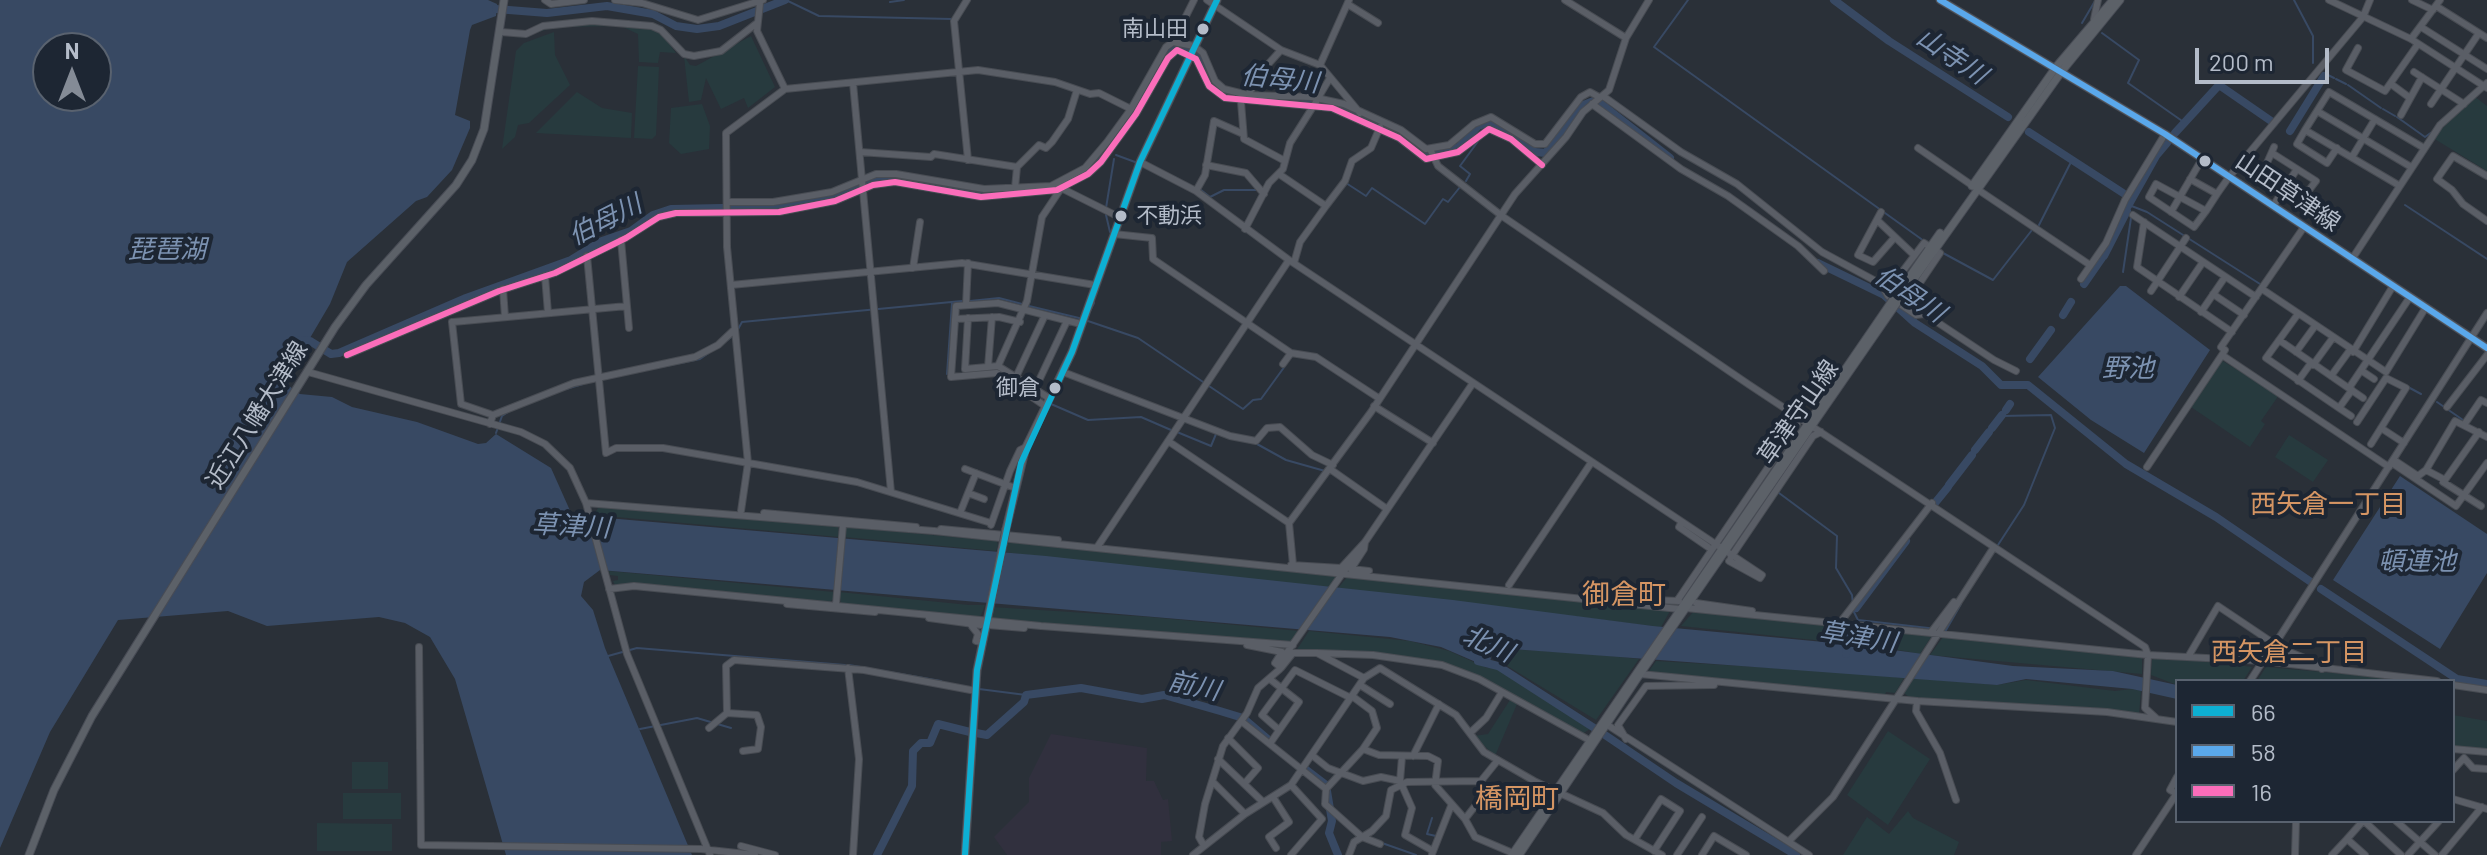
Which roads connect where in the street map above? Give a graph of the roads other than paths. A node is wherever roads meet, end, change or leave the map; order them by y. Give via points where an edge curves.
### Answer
1 (545, 0) edge
2 (584, 0) edge
3 (615, 0) edge
4 (967, 0) edge
5 (1565, 0) edge
6 (1649, 0) edge
7 (1940, 0) edge
8 (2098, 0) edge
9 (2113, 0) edge
10 (2120, 0) edge
11 (2329, 0) edge
12 (2370, 0) edge
13 (2412, 0) edge
14 (1192, 1) edge
15 (504, 2) edge
16 (1213, 2) edge
17 (761, 3) edge
18 (1349, 3) edge
19 (2436, 5) edge
20 (2363, 17) junction
21 (2094, 19) junction
22 (758, 20) junction
23 (1378, 23) dead end
24 (2421, 27) junction
25 (501, 32) junction
26 (2484, 34) edge
27 (1626, 38) junction
28 (2411, 39) junction
29 (1173, 42) junction
30 (2418, 44) junction
31 (2358, 48) dead end
32 (1192, 50) junction
33 (1281, 50) junction
34 (2464, 55) junction
35 (1320, 65) junction
36 (2455, 68) junction
37 (2059, 69) junction
38 (2487, 69) edge
39 (960, 72) junction
40 (2414, 72) dead end
41 (2422, 77) junction
42 (1330, 78) junction
43 (853, 83) junction
44 (2391, 84) junction
45 (2485, 85) edge
46 (785, 89) junction
47 (2441, 89) junction
48 (1077, 90) junction
49 (1601, 96) junction
50 (2410, 98) junction
51 (1245, 99) junction
52 (1317, 100) junction
53 (1592, 104) junction
54 (2431, 104) dead end
55 (2464, 104) junction
56 (1131, 109) junction
57 (2317, 111) junction
58 (1360, 113) junction
59 (2401, 115) dead end
60 (2375, 119) junction
61 (1380, 126) junction
62 (2305, 130) junction
63 (1241, 133) junction
64 (2165, 134) junction
65 (2363, 139) junction
66 (1918, 148) dead end
67 (2337, 148) junction
68 (2424, 148) junction
69 (1105, 151) junction
70 (860, 152) junction
71 (1432, 154) junction
72 (2352, 157) junction
73 (2202, 159) junction
74 (968, 160) junction
75 (1285, 161) junction
76 (1140, 162) junction
77 (1206, 165) junction
78 (1542, 165) junction
79 (1017, 167) junction
80 (2411, 167) junction
81 (2297, 169) junction
82 (1279, 174) junction
83 (2487, 176) edge
84 (2229, 177) junction
85 (2190, 179) junction
86 (928, 184) junction
87 (863, 185) junction
88 (2400, 186) junction
89 (1059, 187) junction
90 (1974, 187) junction
91 (1015, 188) junction
92 (2286, 188) junction
93 (1196, 191) junction
94 (1264, 194) junction
95 (2217, 194) junction
96 (2180, 197) junction
97 (727, 202) junction
98 (1326, 206) junction
99 (2273, 206) junction
100 (2487, 208) edge
101 (2206, 211) junction
102 (1881, 212) dead end
103 (2171, 212) junction
104 (727, 213) junction
105 (2133, 215) dead end
106 (1502, 216) junction
107 (1119, 217) junction
108 (2484, 219) edge
109 (1877, 220) junction
110 (920, 222) dead end
111 (2144, 222) junction
112 (2304, 227) junction
113 (1245, 229) junction
114 (1114, 234) junction
115 (1895, 237) junction
116 (2186, 238) dead end
117 (621, 240) junction
118 (2181, 246) junction
119 (1932, 248) junction
120 (1914, 255) junction
121 (587, 256) junction
122 (2352, 259) junction
123 (1292, 262) junction
124 (2203, 262) junction
125 (968, 263) junction
126 (2090, 265) junction
127 (913, 268) junction
128 (1824, 271) dead end
129 (871, 272) junction
130 (1032, 273) junction
131 (545, 276) junction
132 (2225, 277) junction
133 (2081, 279) dead end
134 (2157, 282) junction
135 (731, 285) junction
136 (1095, 285) junction
137 (2393, 286) junction
138 (503, 289) junction
139 (2262, 289) junction
140 (2151, 291) dead end
141 (1901, 294) junction
142 (2213, 294) junction
143 (2179, 297) junction
144 (2256, 297) junction
145 (2410, 297) junction
146 (966, 305) junction
147 (627, 306) junction
148 (2426, 307) junction
149 (592, 309) junction
150 (1024, 310) junction
151 (449, 311) junction
152 (2201, 312) junction
153 (548, 313) junction
154 (2487, 313) edge
155 (1924, 314) junction
156 (2298, 314) junction
157 (1045, 315) junction
158 (2244, 315) junction
159 (505, 317) junction
160 (992, 317) junction
161 (968, 318) junction
162 (955, 319) junction
163 (1067, 321) junction
164 (453, 322) junction
165 (1020, 322) junction
166 (1248, 323) junction
167 (1081, 324) junction
168 (2315, 326) junction
169 (629, 328) dead end
170 (736, 331) junction
171 (2232, 332) junction
172 (2471, 337) junction
173 (2332, 339) junction
174 (2279, 340) junction
175 (1416, 345) junction
176 (2487, 348) edge
177 (2351, 351) junction
178 (2296, 352) junction
179 (1291, 353) junction
180 (347, 355) dead end
181 (2222, 355) junction
182 (2487, 355) edge
183 (2369, 361) junction
184 (1283, 364) dead end
185 (2312, 364) junction
186 (998, 366) junction
187 (988, 367) junction
188 (2016, 371) dead end
189 (2362, 371) junction
190 (308, 372) junction
191 (1063, 372) junction
192 (2331, 376) junction
193 (1016, 377) junction
194 (599, 378) junction
195 (2374, 379) dead end
196 (2298, 381) junction
197 (1473, 383) junction
198 (1035, 389) junction
199 (2351, 389) junction
200 (1377, 397) junction
201 (2363, 398) dead end
202 (1047, 402) junction
203 (2487, 403) edge
204 (1374, 406) junction
205 (2447, 407) dead end
206 (2339, 408) junction
207 (493, 415) junction
208 (1185, 416) junction
209 (2351, 416) dead end
210 (1797, 417) junction
211 (2357, 422) dead end
212 (1809, 424) junction
213 (496, 425) junction
214 (2464, 425) junction
215 (2381, 428) junction
216 (1821, 432) junction
217 (2479, 432) junction
218 (2487, 437) edge
219 (1168, 441) junction
220 (1433, 443) junction
221 (2404, 443) junction
222 (2371, 444) dead end
223 (1026, 447) junction
224 (748, 463) junction
225 (1591, 463) junction
226 (2392, 463) junction
227 (2487, 463) edge
228 (1331, 467) junction
229 (2147, 467) dead end
230 (965, 469) dead end
231 (2426, 470) junction
232 (976, 473) junction
233 (2443, 482) junction
234 (1004, 485) junction
235 (1015, 488) junction
236 (891, 492) junction
237 (968, 493) junction
238 (2464, 495) junction
239 (984, 499) dead end
240 (1932, 503) junction
241 (587, 505) junction
242 (2481, 506) dead end
243 (1387, 509) junction
244 (744, 512) junction
245 (960, 513) junction
246 (763, 516) junction
247 (991, 523) junction
248 (1289, 523) junction
249 (918, 527) junction
250 (842, 528) junction
251 (944, 530) junction
252 (990, 533) junction
253 (1006, 539) junction
254 (1062, 541) junction
255 (1365, 542) junction
256 (1098, 546) junction
257 (1994, 547) junction
258 (1722, 553) junction
259 (1291, 565) junction
260 (1342, 574) junction
261 (1394, 574) junction
262 (1509, 585) junction
263 (609, 589) junction
264 (735, 597) junction
265 (836, 601) junction
266 (1696, 603) dead end
267 (1680, 608) junction
268 (875, 610) junction
269 (1756, 612) junction
270 (1842, 620) junction
271 (986, 621) junction
272 (970, 624) junction
273 (1085, 630) junction
274 (1936, 634) junction
275 (982, 642) junction
276 (1295, 642) junction
277 (419, 647) dead end
278 (2096, 647) junction
279 (2135, 649) dead end
280 (1317, 653) junction
281 (2188, 656) junction
282 (2148, 657) junction
283 (2264, 661) junction
284 (2322, 667) junction
285 (848, 668) junction
286 (1280, 668) junction
287 (1641, 670) junction
288 (2252, 679) edge
289 (2428, 679) edge
290 (1271, 680) junction
291 (1689, 681) junction
292 (1362, 682) junction
293 (2455, 684) edge
294 (2487, 688) edge
295 (1282, 689) junction
296 (976, 691) junction
297 (1502, 692) junction
298 (1352, 697) junction
299 (1897, 699) junction
300 (1917, 701) junction
301 (1390, 704) dead end
302 (1439, 704) junction
303 (727, 713) junction
304 (2157, 719) junction
305 (1241, 721) junction
306 (2175, 722) edge
307 (1604, 723) junction
308 (709, 728) dead end
309 (1279, 730) junction
310 (1470, 733) junction
311 (1228, 738) junction
312 (1626, 739) junction
313 (1271, 742) junction
314 (1589, 743) junction
315 (1363, 749) junction
316 (2455, 749) edge
317 (2465, 750) junction
318 (743, 751) dead end
319 (2487, 752) edge
320 (1313, 756) junction
321 (1413, 756) junction
322 (1402, 757) junction
323 (2464, 758) junction
324 (1218, 759) junction
325 (1498, 760) junction
326 (2455, 768) edge
327 (2487, 769) edge
328 (1304, 770) junction
329 (1343, 772) junction
330 (1434, 780) junction
331 (1481, 781) junction
332 (1214, 783) junction
333 (1245, 783) junction
334 (1400, 783) junction
335 (1291, 785) junction
336 (1327, 788) junction
337 (1557, 792) junction
338 (1273, 797) junction
339 (2175, 797) edge
340 (1956, 800) dead end
341 (2455, 801) edge
342 (1263, 802) junction
343 (1325, 804) junction
344 (1451, 806) junction
345 (2484, 808) edge
346 (1316, 813) junction
347 (1245, 814) junction
348 (1702, 817) dead end
349 (1465, 819) junction
350 (2296, 823) edge
351 (2362, 823) edge
352 (2366, 823) edge
353 (2398, 823) edge
354 (2434, 823) edge
355 (1362, 837) junction
356 (1635, 839) junction
357 (2347, 839) junction
358 (1789, 841) junction
359 (2420, 842) junction
360 (1203, 844) junction
361 (1380, 844) dead end
362 (421, 845) junction
363 (741, 846) dead end
364 (1276, 848) dead end
365 (707, 851) edge
366 (1654, 851) junction
367 (1432, 853) edge
368 (2446, 853) edge
369 (2334, 854) edge
370 (29, 855) edge
371 (421, 855) edge
372 (755, 855) edge
373 (775, 855) edge
374 (853, 855) edge
375 (965, 855) edge
376 (1193, 855) edge
377 (1291, 855) edge
378 (1349, 855) edge
379 (1515, 855) edge
380 (1662, 855) edge
381 (1677, 855) edge
382 (1702, 855) edge
383 (1746, 855) edge
384 (1809, 855) edge
385 (2136, 855) edge
386 (2295, 855) edge
387 (2365, 855) edge
388 (2401, 855) edge
389 (2408, 855) edge
390 (2435, 855) edge

1 - 2 street
3 - 17 street via 698,20
4 - 39 street via 954,21
5 - 27 street
6 - 27 street
7 - 37 main road, 山田草津線
8 - 21 street
9 - 21 main road, 草津守山線
10 - 37 main road, 草津守山線
11 - 20 street
12 - 20 street
13 - 19 street
14 - 29 street
15 - 25 main road, 近江八幡大津線
16 - 32 main road
16 - 33 street
17 - 22 street
18 - 23 street
18 - 35 street
19 - 24 street
19 - 26 street
20 - 28 street
20 - 84 street
21 - 37 main road, 草津守山線
22 - 25 street via 721,51 694,56 684,54 652,26 592,21 543,26 526,34
22 - 46 street via 757,31
24 - 28 street
24 - 34 street
25 - 190 main road, 近江八幡大津線 via 484,129 472,160 366,285
26 - 34 street
27 - 49 street via 1612,86
28 - 30 street
29 - 32 street
29 - 56 street
30 - 36 street
30 - 44 street
31 - 44 street via 2346,70 2385,91
32 - 51 street via 1209,86 1225,98
32 - 69 street via 1171,54
32 - 76 main road
33 - 35 street
33 - 51 street
34 - 36 street
34 - 38 street
35 - 42 street
36 - 45 street
36 - 47 street
37 - 64 main road, 山田草津線
37 - 90 main road, 草津守山線
39 - 43 street
39 - 48 street via 1023,76
39 - 74 street
40 - 41 street
41 - 47 street
41 - 50 street
42 - 52 street
42 - 58 street
43 - 46 street
43 - 70 street
44 - 50 street
45 - 55 street
46 - 97 street via 726,133
47 - 54 street
47 - 55 street
48 - 56 street via 1099,93
48 - 79 street via 1068,119 1052,142 1046,148 1039,145
49 - 53 street
49 - 71 street via 1590,92 1581,97 1545,144 1535,144 1491,117
49 - 155 street via 1737,184 1822,252 1881,284 1888,296 1916,315
50 - 59 street
51 - 52 street
51 - 63 street
52 - 58 street
52 - 61 street
52 - 75 street
53 - 78 street
53 - 128 street via 1798,246
55 - 68 street
56 - 69 street
57 - 60 street via 2329,92
57 - 62 street
57 - 65 street
58 - 61 street
60 - 65 street
60 - 68 street
61 - 71 street
61 - 98 street via 1371,148 1352,161
62 - 67 street
62 - 67 street via 2297,144 2327,163
63 - 75 street
63 - 77 street via 1214,121
64 - 73 main road, 山田草津線
64 - 126 street
65 - 72 street
65 - 80 street
66 - 90 street
67 - 72 street
68 - 80 street
69 - 89 street via 1088,174
70 - 74 street
70 - 87 street
71 - 78 street via 1458,152 1489,129 1511,139
71 - 106 street
72 - 88 street
73 - 84 main road, 山田草津線
73 - 85 street
74 - 79 street
75 - 82 street
76 - 93 street
76 - 107 main road
77 - 93 street
77 - 94 street via 1246,173
78 - 106 street
79 - 91 street
80 - 88 street
81 - 92 street
81 - 92 street via 2316,181 2303,198
81 - 92 street via 2273,150 2263,172
82 - 94 street
82 - 98 street
83 - 108 street via 2453,156 2437,179
84 - 95 street
84 - 99 main road, 山田草津線
85 - 95 street
85 - 96 street
86 - 87 street
86 - 89 street via 981,197
86 - 91 street
87 - 97 street via 798,198
87 - 104 street via 835,201 779,212
87 - 129 street
88 - 122 street
89 - 91 street
89 - 107 street
89 - 130 street via 1042,217
90 - 119 main road, 草津守山線
90 - 126 street
92 - 99 street
93 - 113 street
94 - 113 street
95 - 101 street
96 - 101 street
96 - 103 street
96 - 103 street via 2156,184 2149,198
97 - 104 street
98 - 123 street
99 - 112 main road, 山田草津線
100 - 108 street
101 - 103 street via 2194,227
102 - 109 street
104 - 117 street via 659,217
104 - 135 street
105 - 111 street
106 - 175 street
106 - 210 street
107 - 114 main road
109 - 115 street
109 - 115 street via 1858,255 1873,262
110 - 127 street
111 - 118 street
111 - 134 street via 2137,267
112 - 122 main road, 山田草津線
112 - 139 street
113 - 123 street
114 - 136 main road
114 - 166 street via 1152,238 1153,259
115 - 120 street
116 - 118 street
117 - 121 street
117 - 147 street
118 - 124 street
118 - 134 street
119 - 120 street via 1924,243
119 - 120 street via 1940,253 1911,296 1893,284
119 - 141 main road, 草津守山線
121 - 131 street
121 - 149 street
122 - 137 main road, 山田草津線
123 - 166 street
123 - 175 street
124 - 132 street
124 - 143 street
125 - 127 street
125 - 130 street
125 - 146 street
126 - 133 street
127 - 129 street
129 - 135 street
129 - 236 street
130 - 136 street
130 - 150 street
131 - 138 street
131 - 153 street
132 - 142 street
132 - 144 street
134 - 140 street
134 - 143 street
135 - 170 street
136 - 167 main road
137 - 145 main road, 山田草津線
137 - 177 street
138 - 151 street
138 - 159 street
139 - 144 street
139 - 156 street
141 - 155 street
141 - 212 main road, 草津守山線, bridge
142 - 152 street
142 - 158 street
143 - 152 street
144 - 158 street
145 - 148 main road, 山田草津線
145 - 183 street
146 - 150 street via 998,303
146 - 162 street via 956,306
147 - 149 street
147 - 169 street
148 - 172 main road, 山田草津線
148 - 183 street via 2386,372
149 - 153 street
149 - 194 street
150 - 157 street
150 - 165 street
151 - 164 street
151 - 180 street
152 - 171 street
153 - 159 street
154 - 172 street
155 - 188 street
156 - 168 street
156 - 174 street
157 - 163 street
157 - 193 street
158 - 171 street
159 - 164 street
160 - 161 street
160 - 165 street
160 - 187 street
161 - 162 street
161 - 187 street via 964,367
162 - 202 street via 951,377 997,373
163 - 167 street
163 - 198 street
164 - 207 street via 461,404
165 - 186 street
166 - 179 street
166 - 208 street
167 - 191 main road
168 - 173 street
168 - 178 street
170 - 194 street via 695,357
170 - 224 street
171 - 181 street via 2221,347
172 - 176 main road, 山田草津線
172 - 221 street
173 - 177 street
173 - 185 street
174 - 178 street
174 - 196 street via 2266,358
175 - 197 street
175 - 200 street
177 - 183 street
177 - 192 street
178 - 185 street
179 - 184 street
179 - 200 street via 1316,357
181 - 226 street
181 - 229 street
182 - 205 street
183 - 189 street
185 - 192 street
185 - 196 street
186 - 187 street
186 - 193 street
189 - 195 street
189 - 199 street
190 - 213 street
190 - 370 main road, 近江八幡大津線 via 71,754
191 - 202 main road
191 - 208 street
192 - 199 street
193 - 198 street
194 - 207 street
194 - 224 street via 606,453 616,448 663,448
196 - 206 street
197 - 220 street
197 - 225 street
198 - 202 street
199 - 201 street
199 - 206 street
200 - 204 street
202 - 223 main road
203 - 214 street via 2481,400
204 - 220 street
204 - 228 street
206 - 209 street
207 - 213 street
208 - 219 street
208 - 228 street via 1256,441 1267,428 1280,427
210 - 212 street
210 - 258 street
211 - 215 street via 2389,378 2406,388
212 - 216 street
212 - 258 main road, 草津守山線
213 - 241 street via 533,437 557,454 570,468
214 - 217 street
214 - 231 street via 2455,421
215 - 221 street
215 - 222 street
216 - 240 street
216 - 258 street
217 - 218 street
217 - 233 street
219 - 248 street
219 - 256 street
220 - 243 street
221 - 226 street
223 - 234 street
223 - 235 main road
224 - 236 street
224 - 244 street
225 - 258 street
225 - 262 street
226 - 231 street via 2418,476
226 - 238 street via 2456,506
226 - 283 street
227 - 238 street
228 - 243 street
228 - 248 street
230 - 232 street
231 - 233 street
232 - 234 street
232 - 237 street
233 - 238 street
234 - 235 street
234 - 247 street
235 - 253 main road, bridge
236 - 245 street
237 - 239 street
237 - 245 street
238 - 242 street
240 - 257 street
240 - 270 street
241 - 244 street via 622,501
241 - 246 street
241 - 263 street
243 - 255 street
244 - 246 street
244 - 249 street
245 - 247 street
246 - 249 street
246 - 250 street
247 - 252 street
248 - 259 street
249 - 251 street
250 - 251 street
250 - 265 street
251 - 252 street
251 - 253 street
252 - 254 street
253 - 254 street
253 - 260 street
253 - 271 main road
254 - 256 street
255 - 259 street via 1341,568
255 - 260 street
255 - 261 street via 1351,569
256 - 259 street
257 - 274 street
257 - 282 street via 2133,638
258 - 267 main road, 草津守山線
259 - 260 street
260 - 261 street
260 - 267 street
260 - 276 street
261 - 262 street
262 - 267 street
263 - 264 street via 634,586
263 - 365 street via 626,651
264 - 265 street
264 - 268 street
265 - 268 street
266 - 269 street
267 - 269 street
267 - 274 street
267 - 287 main road, 草津守山線
268 - 271 street
268 - 272 street
269 - 270 street
270 - 274 street
271 - 272 street
271 - 273 street
271 - 275 main road
272 - 275 street via 978,634 976,641
273 - 276 street
273 - 286 street via 1282,652 1275,663
274 - 278 street
274 - 299 street
275 - 296 main road
276 - 286 street
277 - 362 street
278 - 279 street
278 - 282 street
280 - 286 street via 1293,653
280 - 292 street
280 - 297 street via 1423,661
281 - 282 street
281 - 283 street
281 - 284 street via 2218,606 2282,649
282 - 304 street via 2146,712
283 - 284 street
283 - 288 street
284 - 289 street
285 - 296 street
285 - 303 street via 731,661 726,666
285 - 374 street via 859,759
286 - 290 street
287 - 291 street
287 - 307 main road, 草津守山線
290 - 295 street
290 - 305 street via 1258,688
291 - 299 street
291 - 312 street via 1646,686 1619,723
292 - 298 street
292 - 301 street
292 - 302 street via 1374,669 1385,670
293 - 294 street
295 - 298 street via 1295,670
295 - 309 street via 1262,715
295 - 309 street via 1299,702
296 - 375 main road
297 - 310 street
297 - 314 street
298 - 315 street via 1372,711 1377,728
298 - 320 street
299 - 300 street
299 - 358 street via 1833,797
300 - 304 street
300 - 340 street via 1916,711 1940,753
302 - 310 street
302 - 321 street
303 - 308 street
303 - 318 street via 757,715 758,749
304 - 306 street
305 - 311 street
305 - 313 street
307 - 312 street
307 - 314 main road, 草津守山線
309 - 313 street
310 - 325 street
311 - 324 street
311 - 333 street via 1258,768
312 - 358 street
313 - 328 street
314 - 337 main road, 草津守山線
315 - 322 street
315 - 329 street
316 - 317 street
317 - 319 street
317 - 323 street
320 - 328 street
320 - 329 street
321 - 322 street
321 - 330 street via 1437,759
322 - 334 street
323 - 326 street
323 - 327 street via 2473,768
324 - 332 street
324 - 333 street
325 - 331 street
325 - 337 street
328 - 335 street
328 - 336 street
329 - 334 street via 1363,781 1381,777
329 - 336 street
330 - 331 street
330 - 334 street
330 - 344 street
331 - 349 street via 1479,801
332 - 347 street
332 - 360 street via 1200,830
333 - 342 street
334 - 355 street via 1389,792 1386,816
334 - 367 street via 1412,808 1406,837
335 - 338 street
335 - 346 street
336 - 343 street
337 - 356 street via 1603,813
337 - 379 main road, 草津守山線
338 - 342 street
338 - 364 street via 1289,822 1269,837
339 - 385 street
341 - 345 street
342 - 347 street
343 - 346 street
343 - 355 street
344 - 349 street
344 - 367 street
345 - 368 street
346 - 377 street via 1322,819
347 - 360 street
348 - 381 street
349 - 379 street via 1475,837
350 - 386 street
351 - 357 street
352 - 388 street
353 - 359 street
354 - 359 street
355 - 361 street
355 - 378 street
356 - 366 street
356 - 366 street via 1661,799 1680,811
357 - 369 street
357 - 387 street
358 - 384 street
359 - 389 street
359 - 390 street
360 - 376 street
362 - 365 street
362 - 371 street
363 - 373 street
365 - 372 street
366 - 380 street
382 - 383 street via 1714,836

